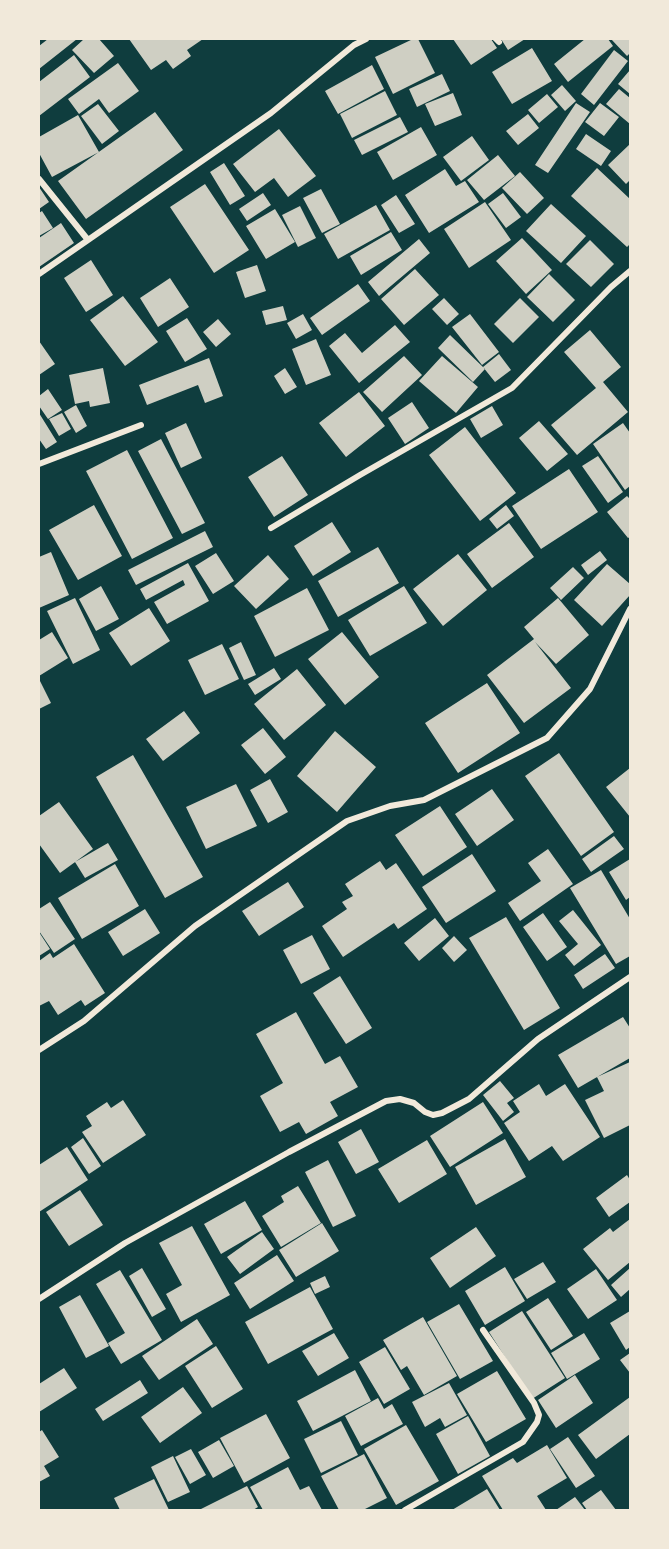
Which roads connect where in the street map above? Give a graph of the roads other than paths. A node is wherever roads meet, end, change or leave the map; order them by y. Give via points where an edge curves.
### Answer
1 (366, 39) edge
2 (39, 179) edge
3 (88, 240) junction
4 (630, 272) edge
5 (39, 273) edge
6 (141, 425) dead end
7 (39, 464) edge
8 (271, 528) dead end
9 (630, 609) edge
10 (630, 977) edge
11 (39, 1050) edge
12 (39, 1299) edge
13 (483, 1330) dead end
14 (405, 1510) edge

1 - 3 street via 271,113
2 - 3 street
3 - 5 street
4 - 8 street via 611,286 512,388
6 - 7 street
9 - 11 street via 590,689 547,738 424,800 390,806 346,821 195,926 84,1021
10 - 12 street via 538,1039 469,1099 434,1115 414,1103 386,1101 125,1243
13 - 14 street via 534,1404 539,1414 537,1422 524,1442

